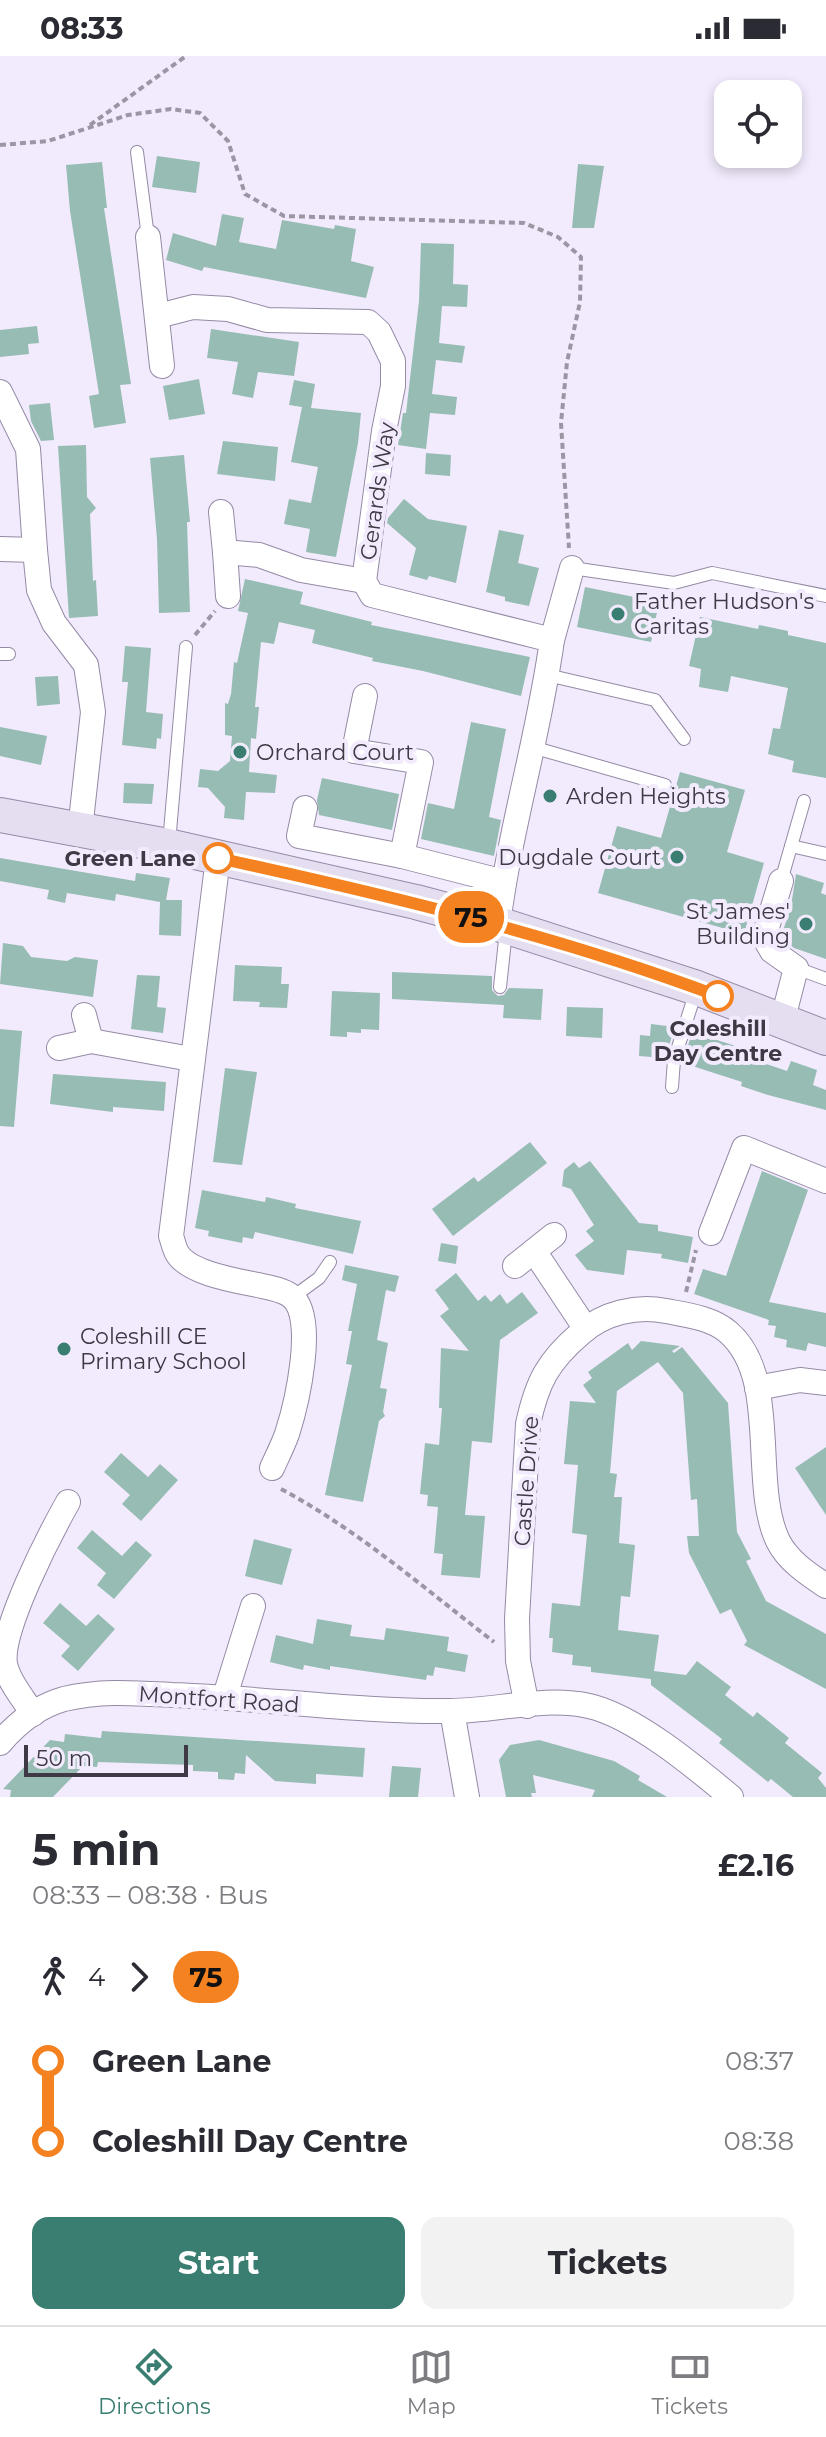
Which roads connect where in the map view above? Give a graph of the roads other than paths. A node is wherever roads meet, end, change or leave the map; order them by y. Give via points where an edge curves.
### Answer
1 (137, 152) dead end
2 (148, 237) joint
3 (158, 316) junction
4 (162, 366) dead end
5 (0, 392) edge
6 (221, 512) dead end
7 (0, 549) edge
8 (35, 550) junction
9 (225, 552) junction
10 (572, 568) joint
11 (364, 581) junction
12 (228, 596) road end
13 (826, 596) edge
14 (552, 640) junction
15 (186, 647) road end
16 (547, 675) junction
17 (365, 696) dead end
18 (684, 739) dead end
19 (532, 747) junction
20 (665, 785) dead end
21 (804, 801) dead end
22 (305, 808) dead end
23 (0, 815) edge
24 (80, 830) junction
25 (168, 846) junction
26 (791, 846) junction
27 (826, 854) edge
28 (402, 856) junction
29 (218, 858) junction
30 (781, 881) joint
31 (504, 882) junction
32 (502, 926) junction
33 (796, 968) junction
34 (826, 979) edge
35 (500, 987) dead end
36 (697, 988) junction
37 (84, 1015) dead end
38 (782, 1022) junction
39 (826, 1038) edge
40 (91, 1041) junction
41 (59, 1048) dead end
42 (191, 1059) junction
43 (672, 1087) dead end
44 (826, 1181) edge
45 (711, 1233) road end
46 (554, 1235) dead end
47 (534, 1251) junction
48 (330, 1262) dead end
49 (515, 1266) dead end
50 (293, 1297) junction
51 (586, 1329) junction
52 (826, 1383) edge
53 (757, 1388) junction
54 (264, 1423) dead end
55 (287, 1434) junction
56 (272, 1468) road end
57 (68, 1502) dead end
58 (826, 1586) edge
59 (253, 1606) dead end
60 (225, 1696) junction
61 (527, 1706) junction
62 (452, 1711) junction
63 (33, 1714) junction
64 (0, 1743) edge
65 (467, 1797) edge
66 (731, 1797) edge

1 - 2 lane
2 - 3 street
3 - 4 street
3 - 11 street, Gerards Way via 193,307 228,309 267,320 368,322 379,332 393,361 393,386
5 - 8 street via 28,449
6 - 9 street
7 - 8 street
8 - 24 street via 39,590 54,623 86,665 93,712
9 - 11 street via 259,555 301,570
9 - 12 street
10 - 13 lane via 674,583 712,573
10 - 14 street
11 - 14 street, Gerards Way via 372,595
14 - 16 street
15 - 25 lane
16 - 18 lane via 655,700
16 - 19 street
17 - 28 street via 354,751 421,762
19 - 20 lane
19 - 31 street
21 - 26 lane
22 - 28 street via 299,836
23 - 24 main road
24 - 25 main road
25 - 29 main road
26 - 27 lane
26 - 30 lane
28 - 31 street
29 - 32 main road
29 - 42 street
30 - 33 street via 764,937 772,951
31 - 32 street
32 - 35 lane
32 - 36 main road
33 - 34 lane
33 - 38 street
36 - 38 main road
36 - 43 lane via 674,1060
37 - 40 street
38 - 39 main road
40 - 41 street
40 - 42 street
42 - 50 street via 171,1236 176,1252 192,1268
44 - 45 street via 744,1148
46 - 47 street
47 - 49 street
47 - 51 street
48 - 50 lane via 319,1278
50 - 55 street via 300,1309 303,1362
51 - 53 street, Castle Drive via 629,1310 660,1309 700,1318 727,1331 742,1348
51 - 61 street, Castle Drive via 541,1377 528,1424 517,1619
52 - 53 street via 800,1380
53 - 58 street, Castle Drive via 770,1518 779,1542 801,1570
54 - 55 street
55 - 56 street
57 - 63 street via 45,1542 6,1636 4,1663
59 - 60 street
60 - 62 street, Montfort Road via 338,1708
60 - 63 street, Montfort Road via 106,1692 63,1700
61 - 62 street
61 - 66 street via 592,1706 641,1730
62 - 65 street
63 - 64 street, Montfort Road

